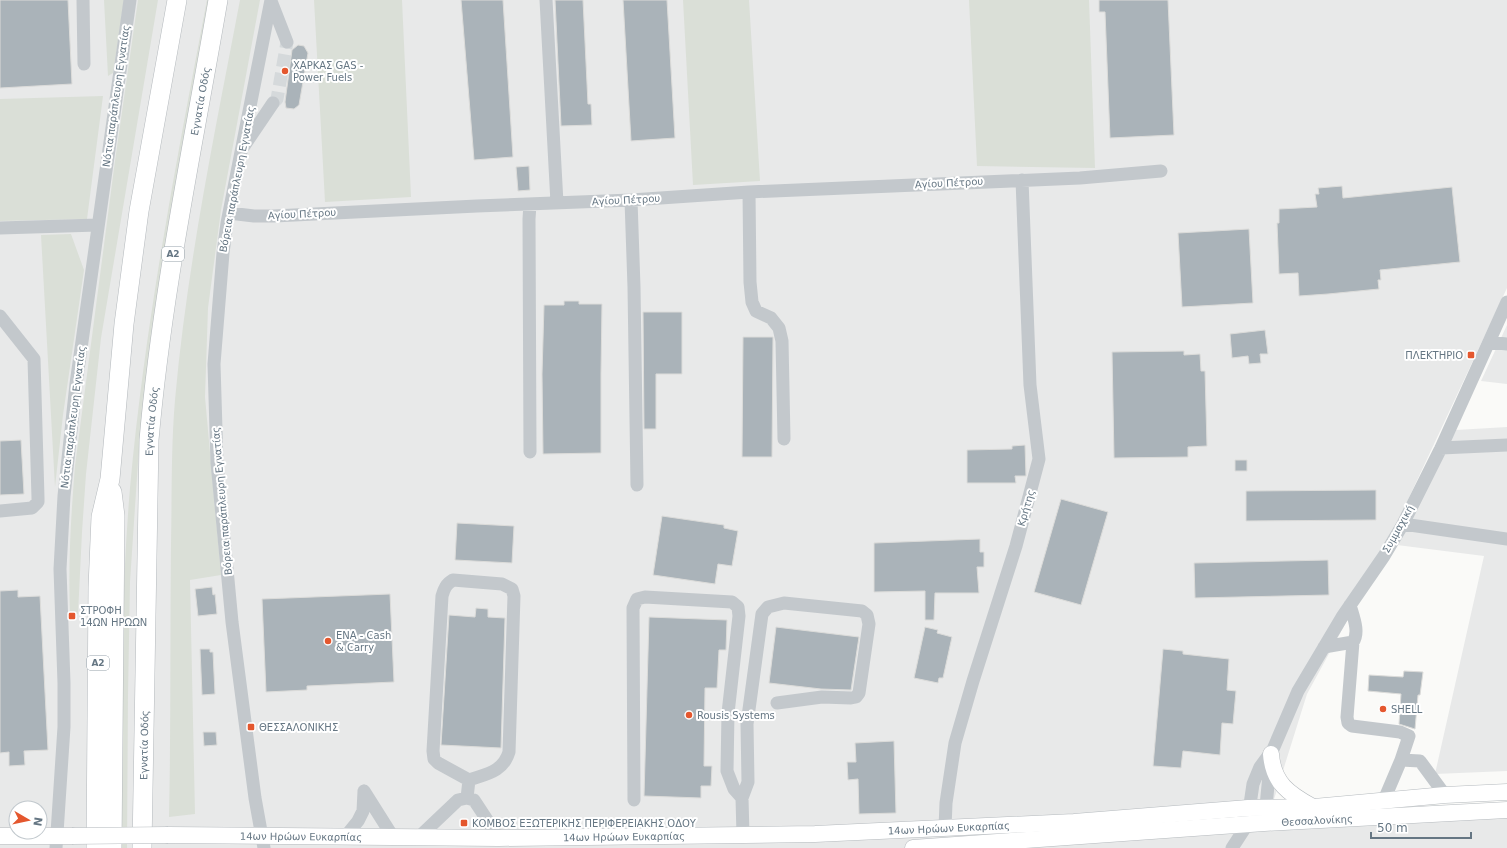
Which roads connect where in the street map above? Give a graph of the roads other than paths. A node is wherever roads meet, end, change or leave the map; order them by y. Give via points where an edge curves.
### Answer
1 (83, 0) edge
2 (130, 0) edge
3 (177, 0) edge
4 (218, 0) edge
5 (271, 0) edge
6 (546, 0) edge
7 (287, 42) tunnel mouth
8 (84, 64) dead end
9 (273, 103) tunnel mouth
10 (241, 151) junction
11 (1161, 171) dead end
12 (1022, 180) junction
13 (749, 192) junction
14 (631, 200) junction
15 (557, 203) junction
16 (530, 204) junction
17 (229, 213) junction
18 (98, 225) junction
19 (0, 228) edge
20 (1507, 302) edge
21 (0, 316) edge
22 (1489, 342) junction
23 (1507, 344) edge
24 (784, 439) dead end
25 (1507, 445) edge
26 (1441, 448) junction
27 (530, 452) dead end
28 (110, 479) junction
29 (637, 485) dead end
30 (0, 511) edge
31 (1403, 524) junction
32 (1507, 539) edge
33 (1350, 605) junction
34 (1353, 642) junction
35 (1324, 648) junction
36 (777, 702) dead end
37 (1272, 751) junction
38 (1400, 760) junction
39 (469, 780) junction
40 (1507, 792) edge
41 (1445, 795) junction
42 (467, 798) junction
43 (742, 798) junction
44 (634, 800) dead end
45 (1384, 800) junction
46 (1314, 807) junction
47 (1248, 808) junction
48 (1507, 810) edge
49 (1265, 816) junction
50 (1247, 825) junction
51 (945, 828) junction
52 (744, 835) junction
53 (0, 836) edge
54 (345, 837) junction
55 (393, 837) junction
56 (419, 837) junction
57 (500, 838) junction
58 (62, 840) edge
59 (263, 842) edge
60 (96, 848) edge
61 (112, 848) edge
62 (142, 848) edge
63 (913, 848) edge
64 (932, 848) edge
65 (1232, 848) edge

1 - 8 street
2 - 18 street, Νότια παράπλευρη Εγνατίας
3 - 28 highway, Α2 via 139,211 124,324
4 - 62 highway, Εγνατία Οδός / Α2 via 179,218 154,384 150,440
5 - 7 street
5 - 10 street, Βόρεια παράπλευρη Εγνατίας
6 - 15 street
9 - 10 street
10 - 17 street, Βόρεια παράπλευρη Εγνατίας
11 - 12 street, Αγίου Πέτρου
12 - 13 street, Αγίου Πέτρου
12 - 51 street, Κρήτης via 1030,385 1039,459 1016,546 955,743 946,802
13 - 14 street, Αγίου Πέτρου
13 - 24 street via 752,302 756,311 771,318 779,328 782,341
14 - 15 street, Αγίου Πέτρου
14 - 29 street
15 - 16 street, Αγίου Πέτρου
16 - 17 street, Αγίου Πέτρου via 268,216
16 - 27 street
17 - 59 street, Βόρεια παράπλευρη Εγνατίας via 222,253 214,364 217,463 232,622
18 - 19 street
18 - 58 street, Νότια παράπλευρη Εγνατίας via 63,503 60,569 64,683
20 - 22 street, Συμμαχική
21 - 30 street via 34,359 38,498 38,502 32,508
22 - 23 street
22 - 26 street, Συμμαχική
25 - 26 street
26 - 31 street, Συμμαχική
28 - 60 highway, Α2 via 102,517 98,587
28 - 61 highway via 115,516
31 - 32 street
31 - 33 street, Συμμαχική
33 - 34 street via 1357,633
33 - 35 street, Συμμαχική
34 - 35 street
34 - 38 street via 1348,723 1352,726 1400,732 1409,736
35 - 37 street, Συμμαχική via 1298,691
36 - 43 street via 822,697 856,697 859,693 869,624 868,615 862,610 784,603 768,607 762,614 747,724 748,782
37 - 46 main road via 1272,766 1281,784 1291,795
37 - 47 street, Συμμαχική via 1255,776
37 - 49 street, Συμμαχική
38 - 41 street via 1420,761
38 - 45 street
39 - 39 street via 503,766 509,752 514,596 512,589 502,584 453,580 448,583 442,596 433,751 434,759 438,763
39 - 42 street
40 - 41 main road, Θεσσαλονίκης
41 - 45 main road, Θεσσαλονίκης
42 - 56 street via 458,800
42 - 57 street via 474,800
43 - 44 street via 734,789 727,771 728,713 738,607 732,602 645,597 637,599 632,608
43 - 52 street
45 - 46 main road, Θεσσαλονίκης
46 - 49 main road, Θεσσαλονίκης
47 - 49 main road, Θεσσαλονίκης
47 - 50 street, Συμμαχική
47 - 51 main road, 14ων Ηρώων Ευκαρπίας via 1074,822
48 - 49 main road, Θεσσαλονίκης
49 - 50 main road, Θεσσαλονίκης
50 - 64 main road, 14ων Ηρώων Ευκαρπίας
50 - 65 street
51 - 52 main road, 14ων Ηρώων Ευκαρπίας
52 - 57 main road, 14ων Ηρώων Ευκαρπίας
53 - 58 main road, 14ων Ηρώων Ευκαρπίας
54 - 55 main road, 14ων Ηρώων Ευκαρπίας
54 - 55 street via 363,811 364,791
54 - 59 main road, 14ων Ηρώων Ευκαρπίας
55 - 56 main road, 14ων Ηρώων Ευκαρπίας
56 - 57 main road, 14ων Ηρώων Ευκαρπίας
58 - 59 main road, 14ων Ηρώων Ευκαρπίας, bridge via 168,835
63 - 64 main road, 14ων Ηρώων Ευκαρπίας

